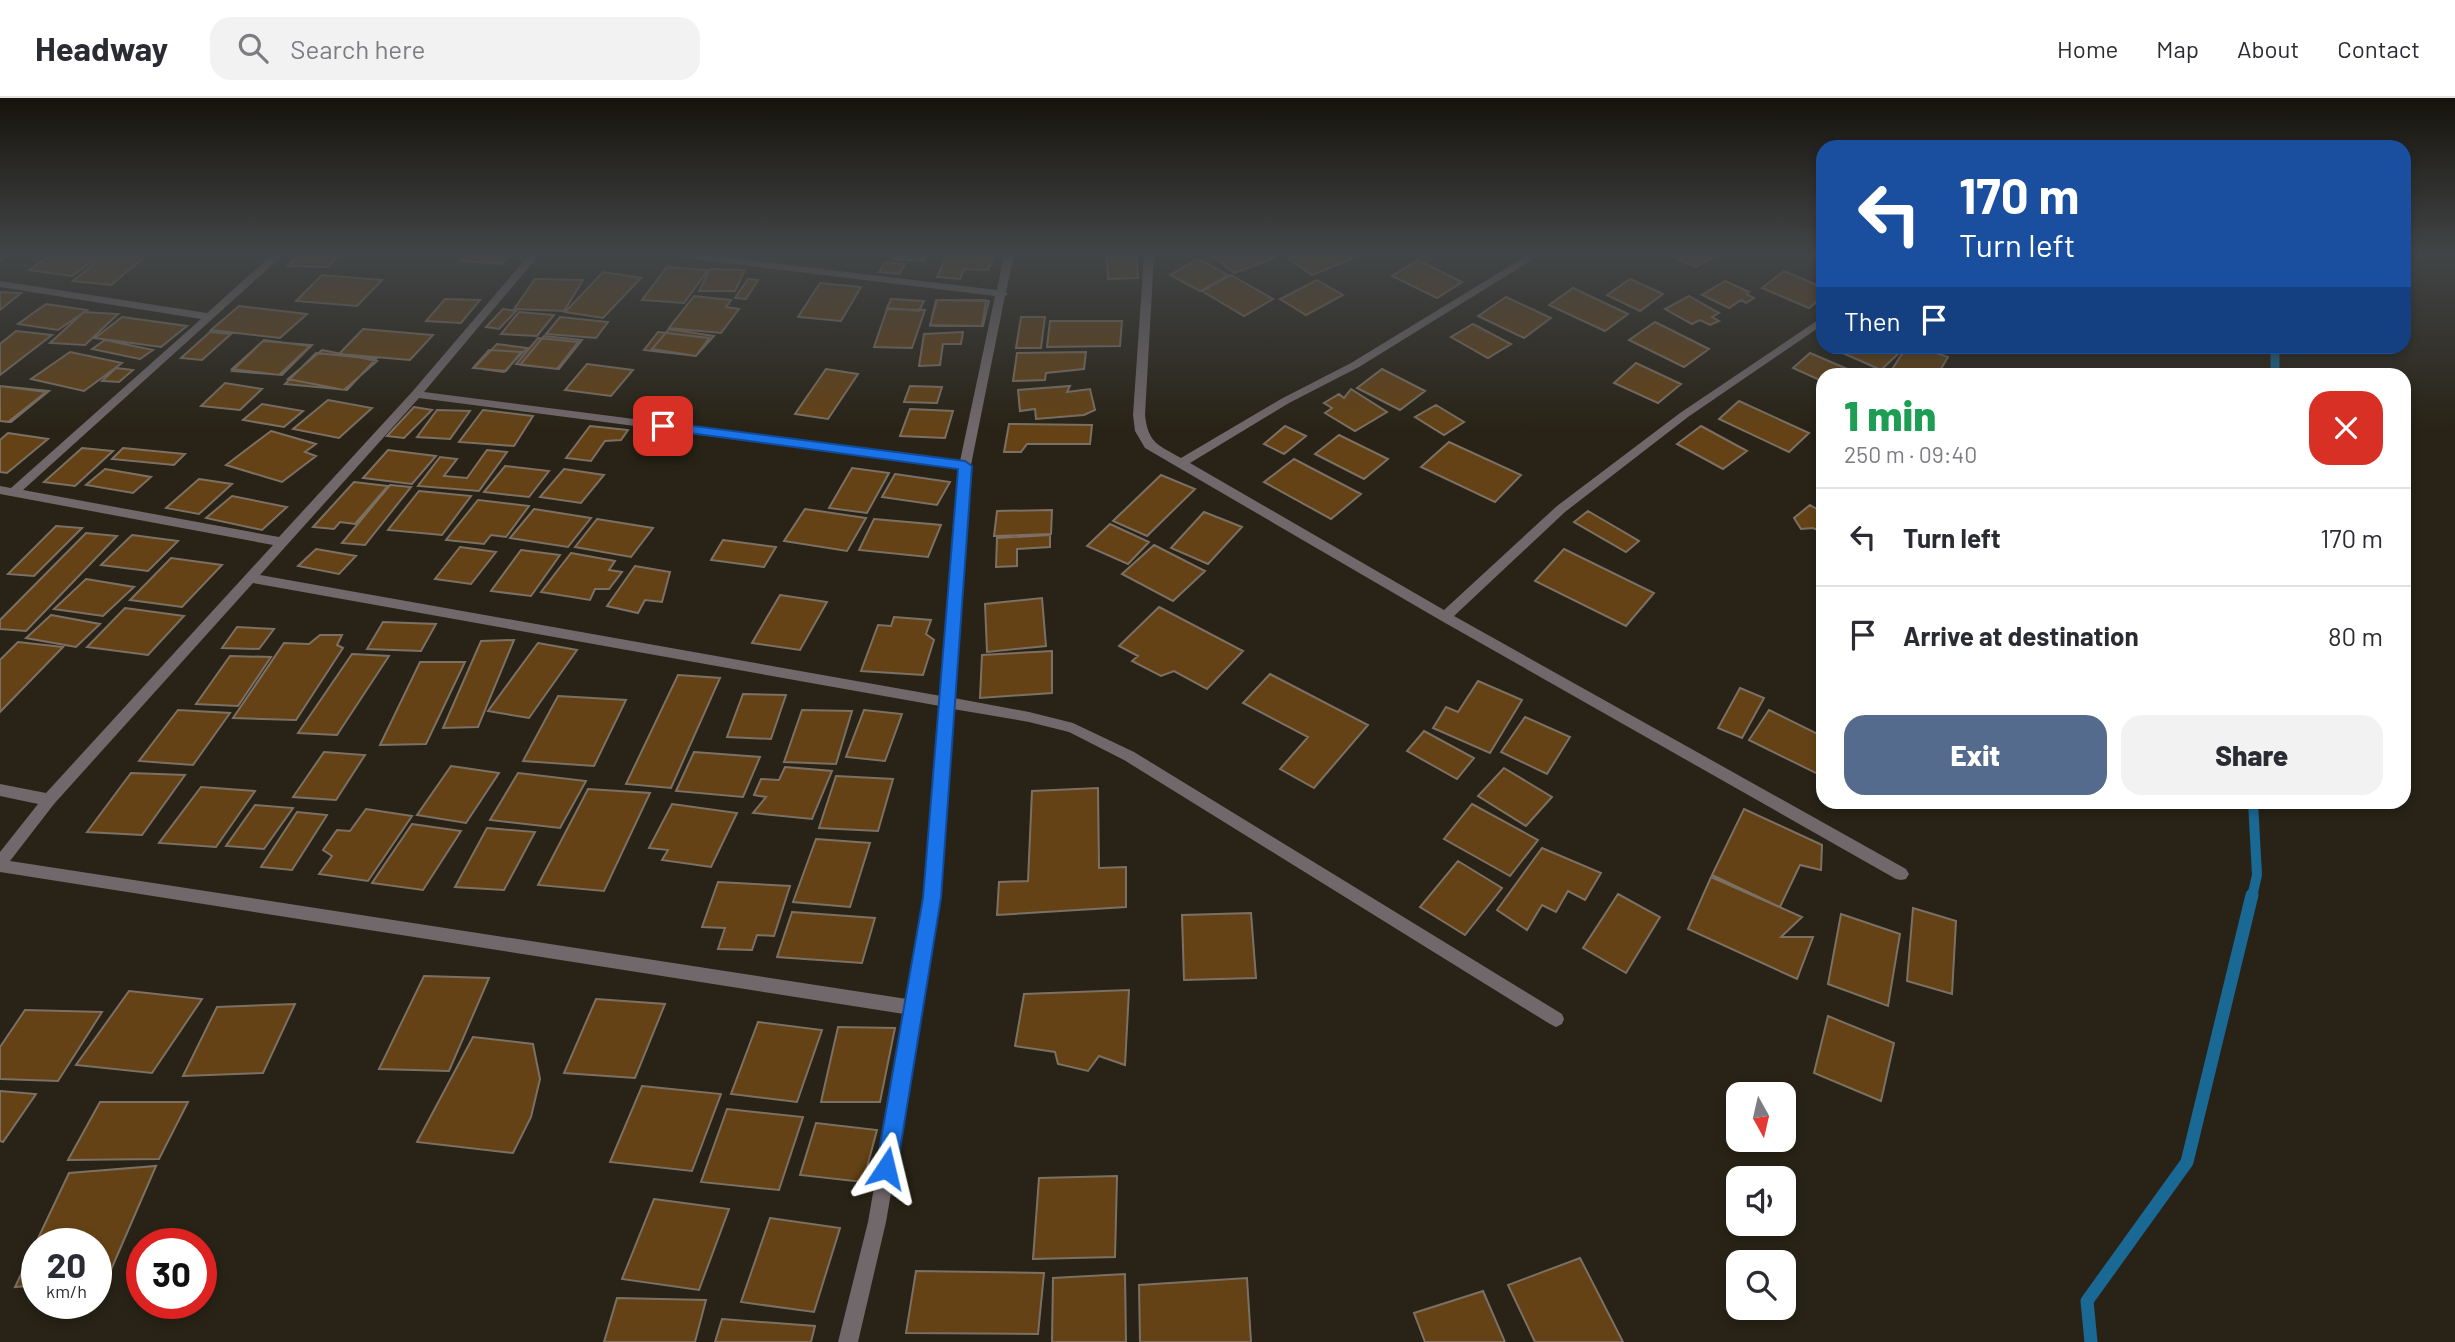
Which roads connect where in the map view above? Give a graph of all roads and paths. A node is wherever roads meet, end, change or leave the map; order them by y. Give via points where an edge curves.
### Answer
1 (185, 313) edge
2 (214, 313) edge
3 (485, 313) edge
4 (999, 313) edge
5 (1145, 313) edge
6 (1440, 313) edge
7 (210, 317) junction
8 (1816, 324) edge
9 (416, 394) junction
10 (1180, 464) junction
11 (965, 466) junction
12 (0, 490) edge
13 (14, 492) junction
14 (282, 542) junction
15 (250, 578) junction
16 (1445, 617) junction
17 (948, 702) junction
18 (0, 790) edge
19 (49, 800) junction
20 (0, 864) edge
21 (1901, 874) dead end
22 (915, 1008) junction
23 (1556, 1019) dead end
24 (848, 1342) edge

1 - 7 street
2 - 7 street
3 - 9 street
4 - 11 street
5 - 10 street via 1141,430 1149,445
6 - 10 street
7 - 13 street
8 - 16 street via 1684,415 1561,509
9 - 11 street
9 - 14 street
10 - 16 street
11 - 17 street
12 - 13 street
13 - 14 street
14 - 15 street
15 - 17 street
15 - 19 street
16 - 21 street
17 - 22 street via 932,898
17 - 23 street via 1073,728 1129,756
18 - 19 street
19 - 20 street
20 - 22 street
22 - 24 street via 877,1222

